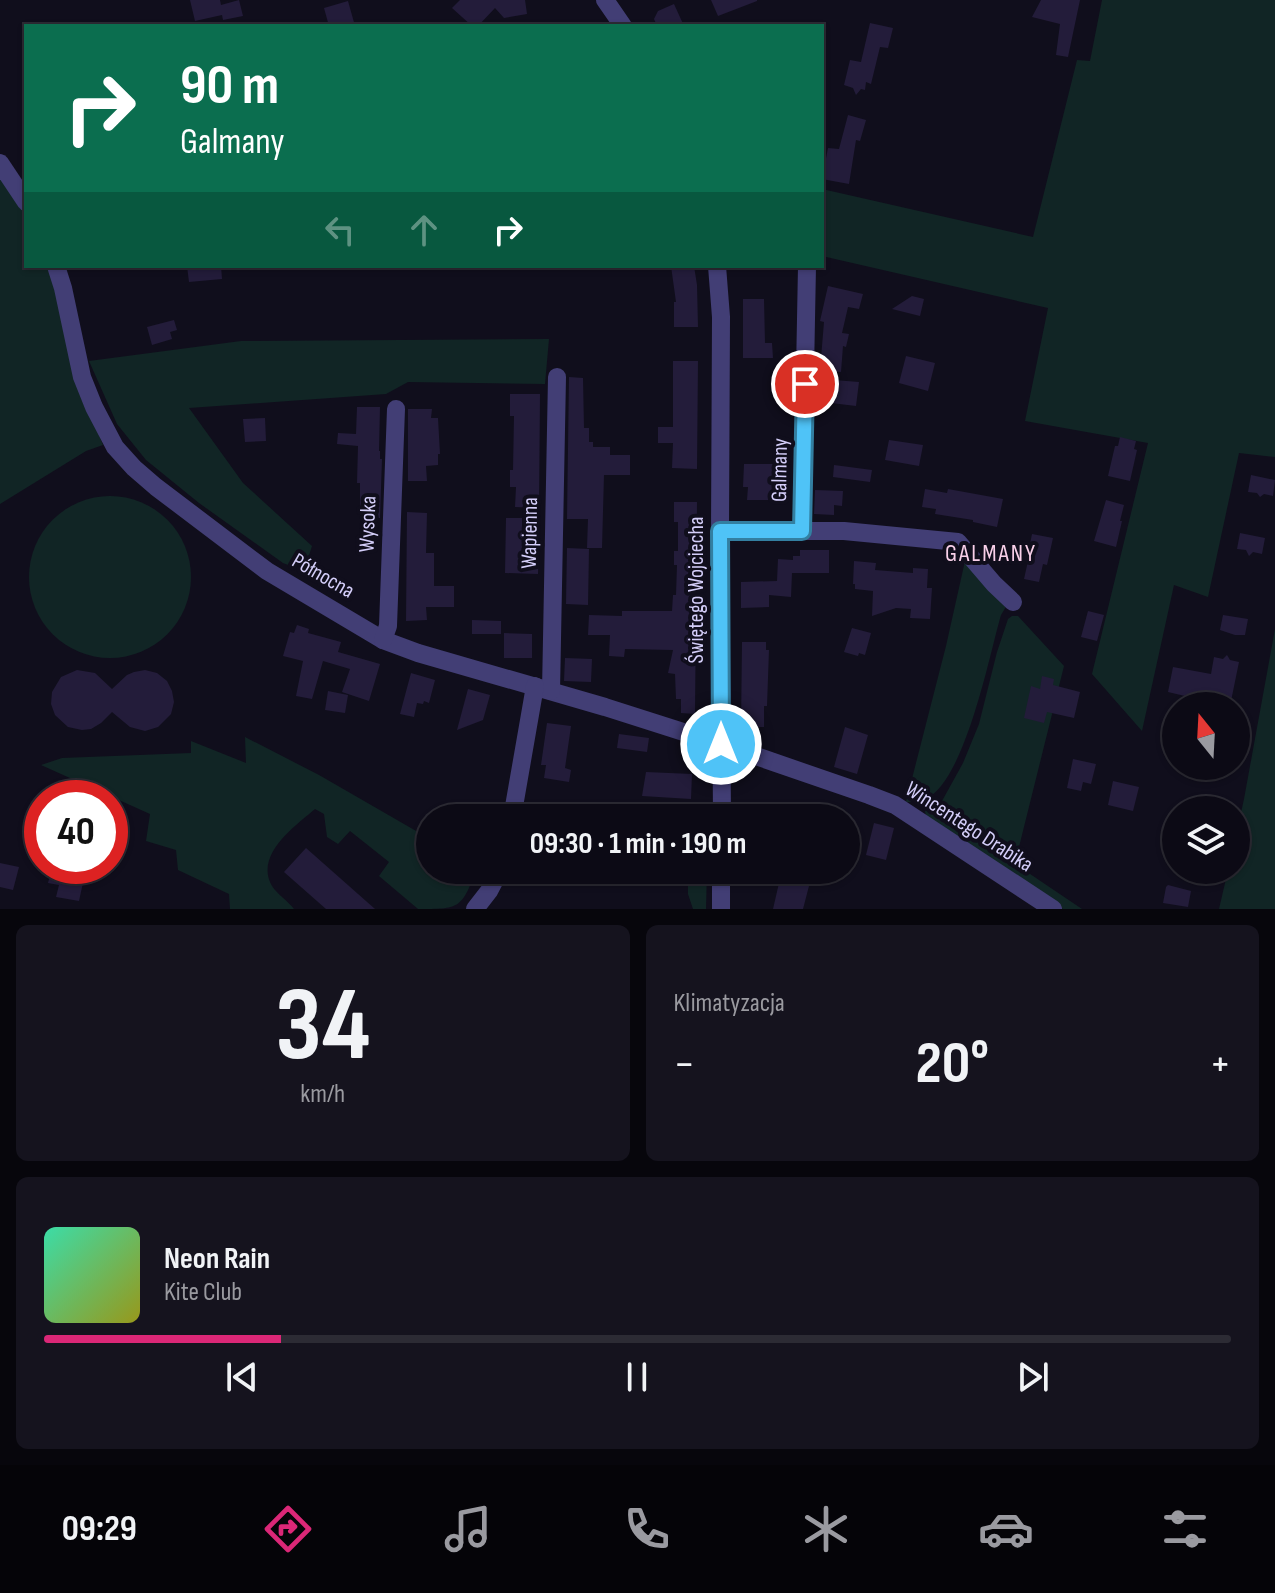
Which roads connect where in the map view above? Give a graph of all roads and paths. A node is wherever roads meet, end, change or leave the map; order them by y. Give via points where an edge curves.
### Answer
1 (0, 163) edge
2 (24, 199) edge
3 (57, 268) edge
4 (717, 268) edge
5 (807, 268) edge
6 (557, 377) dead end
7 (396, 409) dead end
8 (720, 531) junction
9 (802, 531) junction
10 (1013, 602) dead end
11 (383, 640) junction
12 (543, 688) junction
13 (721, 744) junction
14 (515, 804) edge
15 (722, 804) edge
16 (493, 884) edge
17 (721, 884) edge
18 (475, 909) edge
19 (721, 909) edge
20 (1053, 909) edge

1 - 2 street
3 - 11 street, Północna via 82,377 115,447 156,487 267,571
4 - 8 street, Świętego Wojciecha
5 - 9 street, Galmany
6 - 12 street, Wapienna
7 - 11 street, Wysoka via 388,626
8 - 9 street, Galmany
8 - 13 street, Świętego Wojciecha
9 - 10 street, Galmany via 958,542
11 - 12 street, Północna
12 - 13 street, Północna
12 - 14 street, Wapienna
13 - 15 street, Świętego Wojciecha
13 - 20 street, Wincentego Drabika via 895,805
16 - 18 street
17 - 19 street

